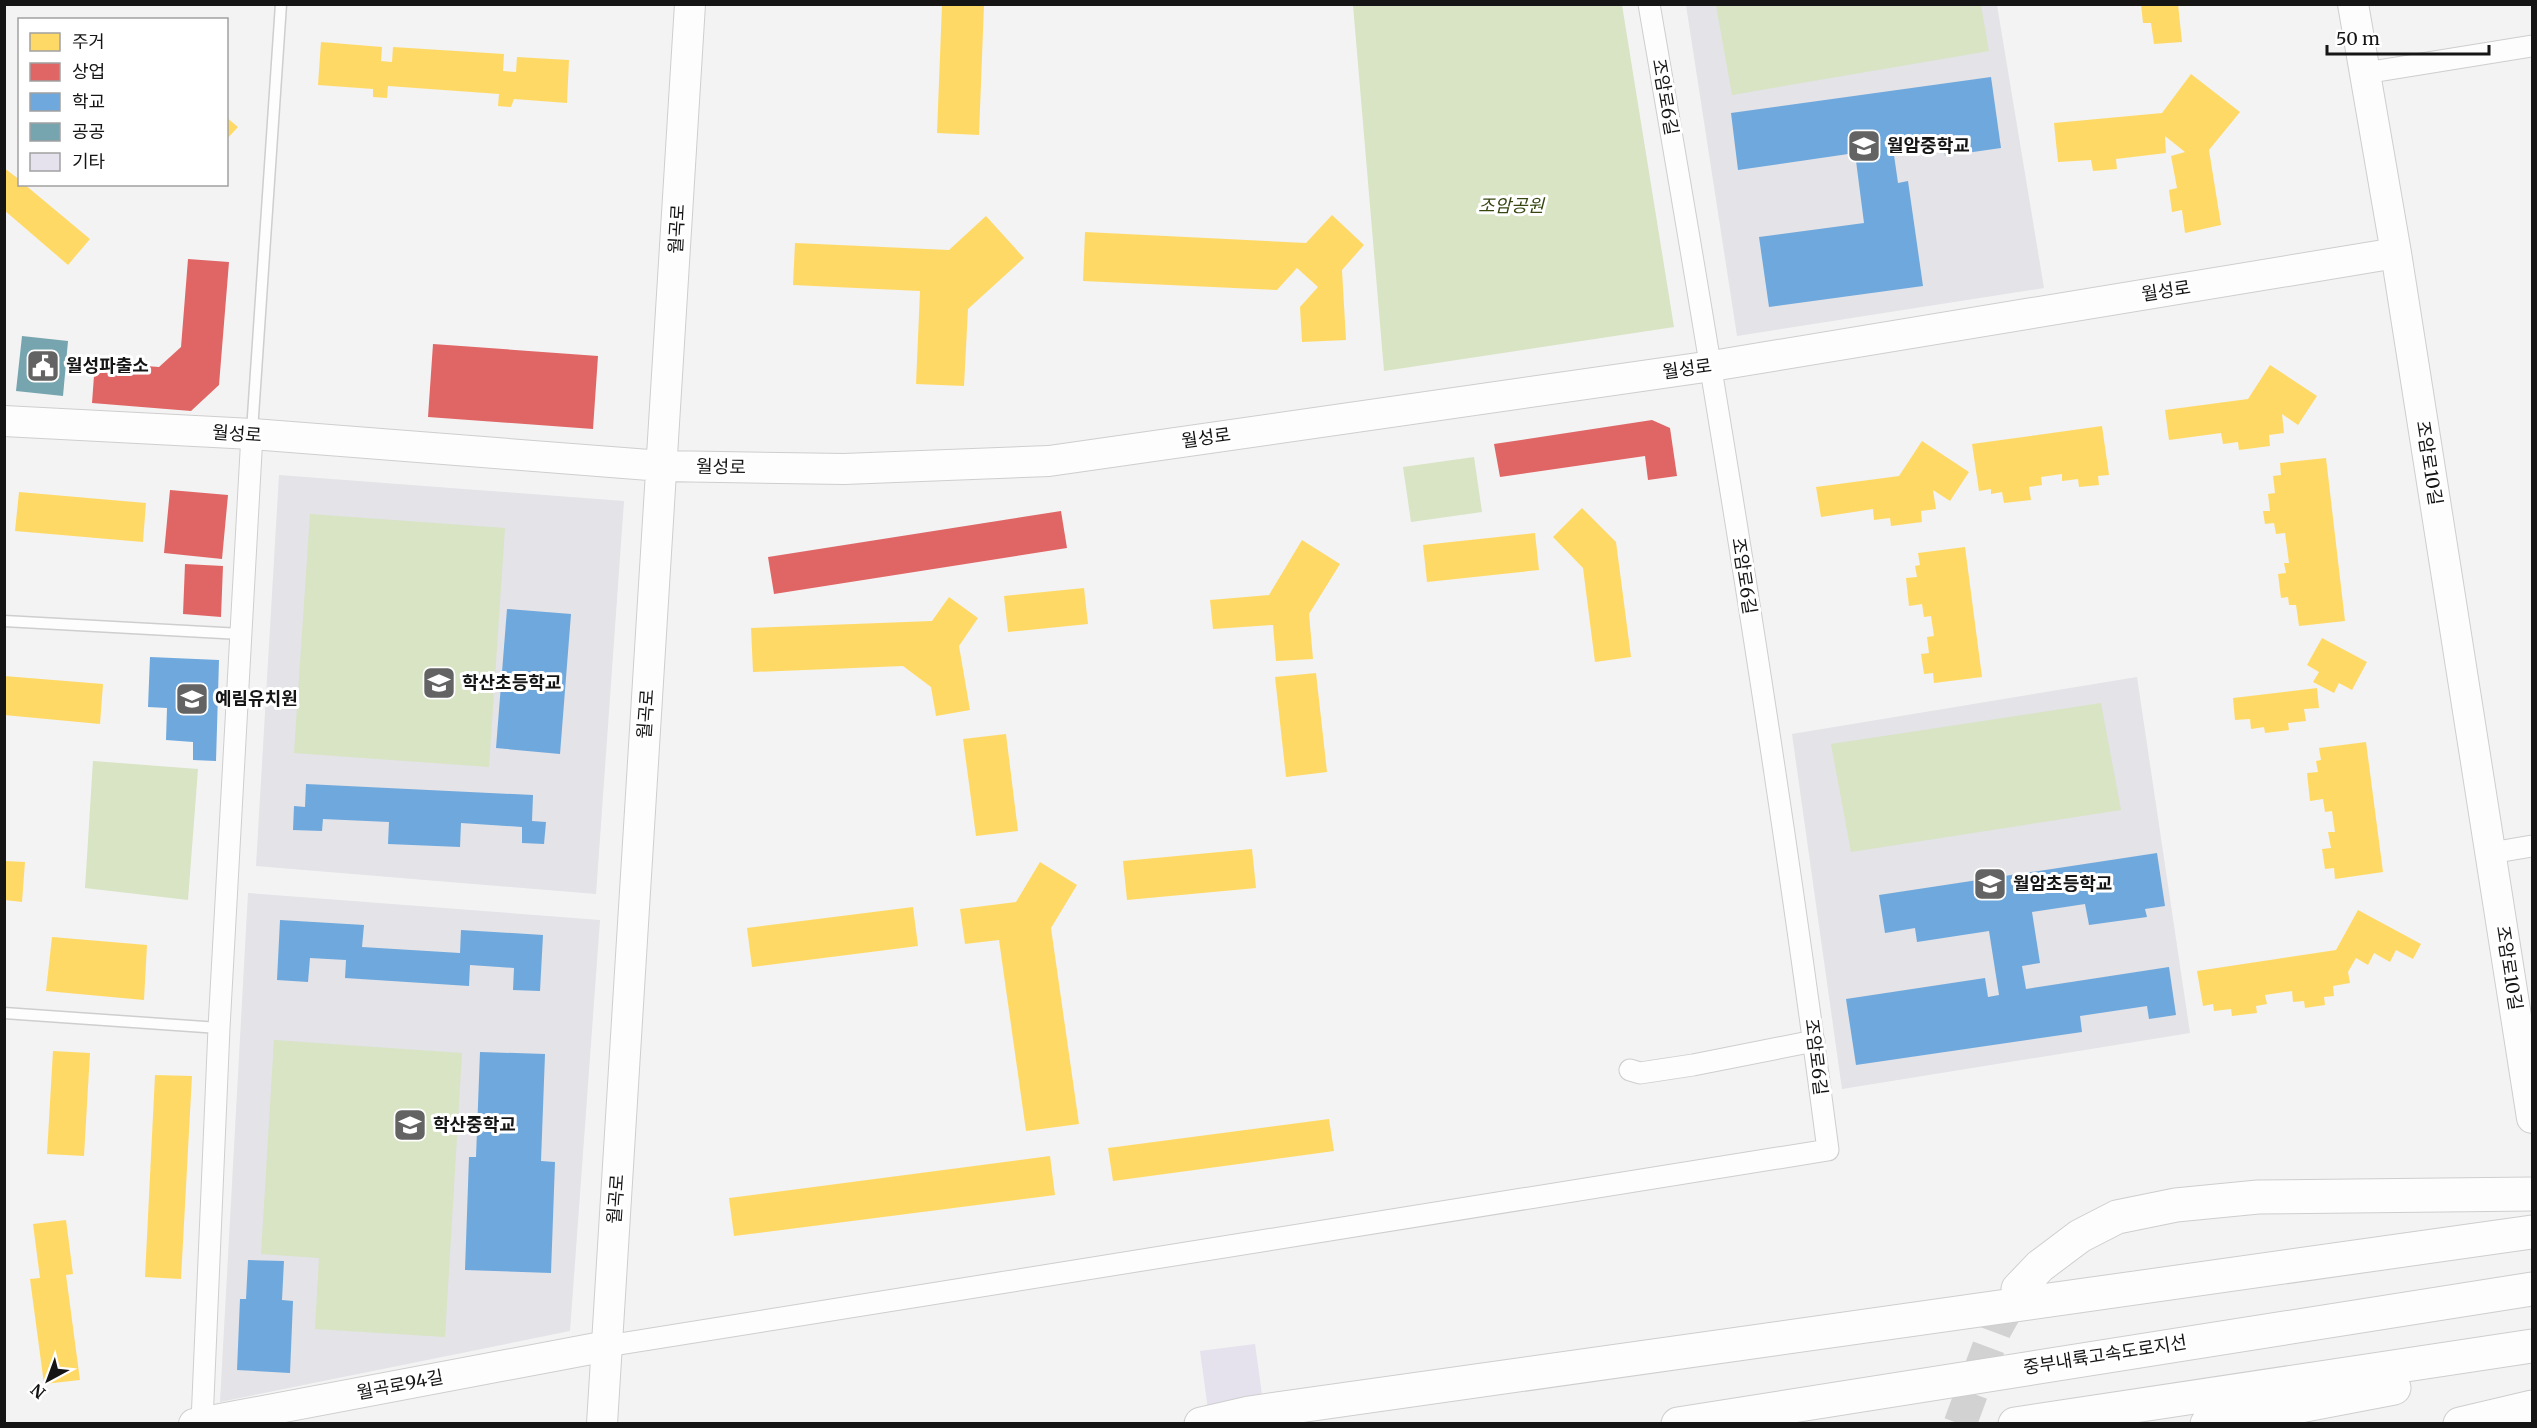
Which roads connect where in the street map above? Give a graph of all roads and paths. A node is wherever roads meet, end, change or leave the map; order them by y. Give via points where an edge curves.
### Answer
1 (281, 4) edge
2 (690, 4) edge
3 (1649, 4) edge
4 (2354, 4) edge
5 (2532, 46) edge
6 (2365, 73) junction
7 (2396, 253) junction
8 (1712, 366) junction
9 (4, 421) edge
10 (252, 434) junction
11 (662, 466) junction
12 (4, 621) edge
13 (242, 634) junction
14 (2532, 846) edge
15 (2491, 853) junction
16 (4, 1013) edge
17 (219, 1028) junction
18 (1814, 1041) junction
19 (1630, 1070) dead end
20 (2532, 1118) edge
21 (2532, 1194) edge
22 (2532, 1232) edge
23 (2019, 1289) tunnel mouth
24 (2532, 1289) edge
25 (607, 1346) junction
26 (2532, 1346) edge
27 (2532, 1358) edge
28 (2532, 1407) edge
29 (198, 1423) edge
30 (602, 1424) edge
31 (1201, 1424) edge
32 (1678, 1424) edge
33 (2015, 1424) edge
34 (2207, 1424) edge
35 (2460, 1424) edge

1 - 10 lane
2 - 11 street, 월곡로
3 - 8 street, 조암로6길
4 - 6 street, 조암로10길
5 - 6 street
6 - 7 street, 조암로10길
7 - 8 street, 월성로
7 - 15 street, 조암로10길
8 - 11 street, 월성로 via 1049,461 844,470
8 - 18 street, 조암로6길
9 - 10 street, 월성로
10 - 11 street, 월성로
10 - 13 street
11 - 25 street, 월곡로
12 - 13 lane
13 - 17 street
14 - 15 street
15 - 20 street, 조암로10길
16 - 17 lane
17 - 29 street
18 - 19 street via 1693,1065 1640,1073
18 - 25 street, 조암로6길 via 1828,1150
21 - 23 highway via 2258,1197 2176,1205 2118,1218 2080,1236 2040,1266
22 - 31 highway via 1249,1413
24 - 32 highway, 중부내륙고속도로지선
25 - 29 street, 월곡로94길
25 - 30 street, 월곡로
26 - 33 highway
27 - 34 highway via 2465,1375
28 - 35 highway

